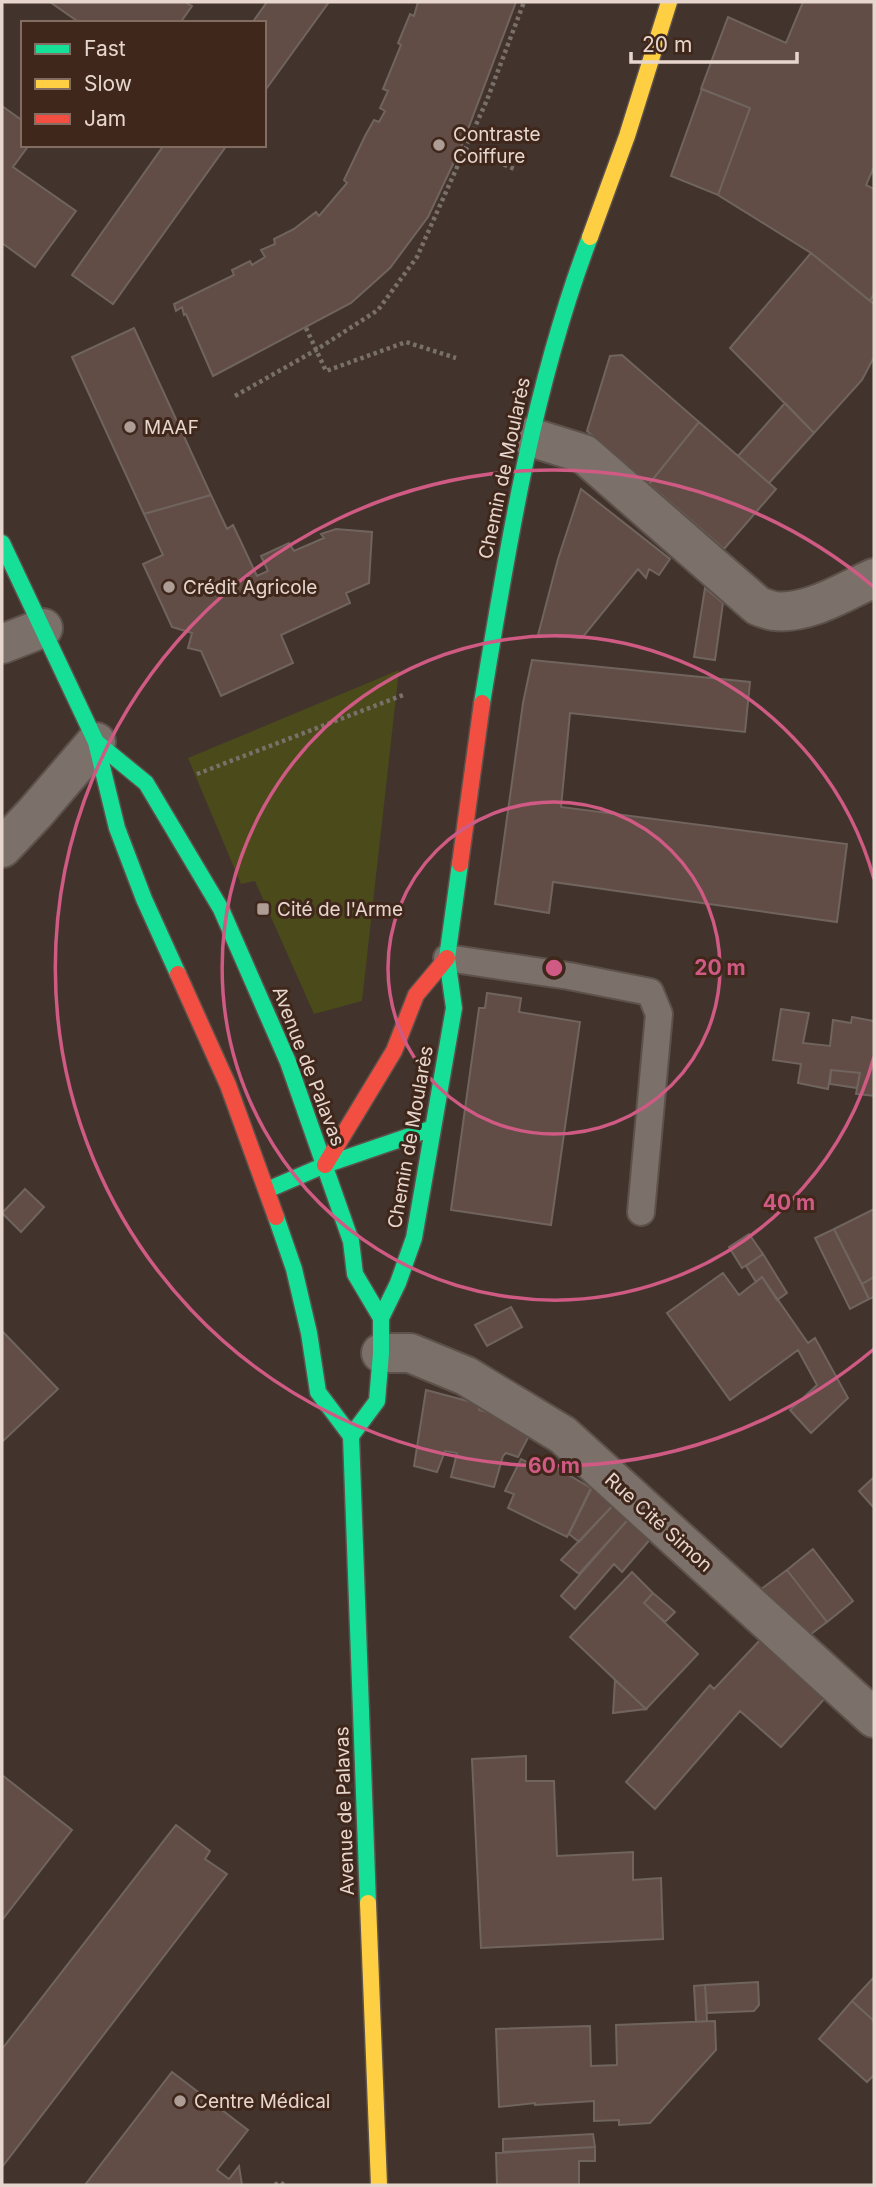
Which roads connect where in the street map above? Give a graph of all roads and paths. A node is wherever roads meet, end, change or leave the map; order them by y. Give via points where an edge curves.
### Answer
1 (524, 2) edge
2 (669, 2) edge
3 (465, 149) junction
4 (517, 170) dead end
5 (306, 328) dead end
6 (316, 350) junction
7 (456, 358) dead end
8 (235, 396) dead end
9 (530, 437) junction
10 (2, 543) edge
11 (874, 578) edge
12 (43, 628) junction
13 (2, 645) edge
14 (403, 695) dead end
15 (96, 742) junction
16 (186, 778) dead end
17 (2, 848) edge
18 (447, 958) junction
19 (433, 1128) junction
20 (325, 1165) junction
21 (267, 1189) junction
22 (641, 1212) dead end
23 (381, 1335) junction
24 (351, 1436) junction
25 (874, 1718) edge
26 (275, 2185) edge
27 (284, 2185) edge
28 (379, 2185) edge

1 - 3 path
2 - 9 main road, Chemin de Moularès via 627,136 576,273
3 - 4 path
3 - 6 path via 417,257 378,310
5 - 6 path
6 - 7 path via 327,371 406,342
6 - 8 path
9 - 11 street via 584,454 758,606 793,610
9 - 18 main road, Chemin de Moularès via 510,533
10 - 12 main road, Avenue de Palavas
12 - 13 street
12 - 15 main road, Avenue de Palavas
14 - 16 path
15 - 17 street
15 - 20 main road, Avenue de Palavas via 146,783 220,909 278,1037
15 - 21 main road, Avenue de Palavas via 117,828 144,899 228,1085
18 - 19 main road, Chemin de Moularès via 454,1008
18 - 20 main road, Chemin de Moularès via 416,995 394,1051
18 - 22 lane via 650,992 659,1014
19 - 20 main road
19 - 23 main road, Chemin de Moularès via 414,1238
20 - 21 main road
20 - 23 main road, Avenue de Palavas via 351,1241 355,1274
21 - 24 main road, Avenue de Palavas via 294,1269 318,1392
23 - 24 main road via 377,1401
23 - 25 street, Rue Cité Simon via 410,1353 466,1376 563,1435
24 - 28 main road, Avenue de Palavas
26 - 27 path

